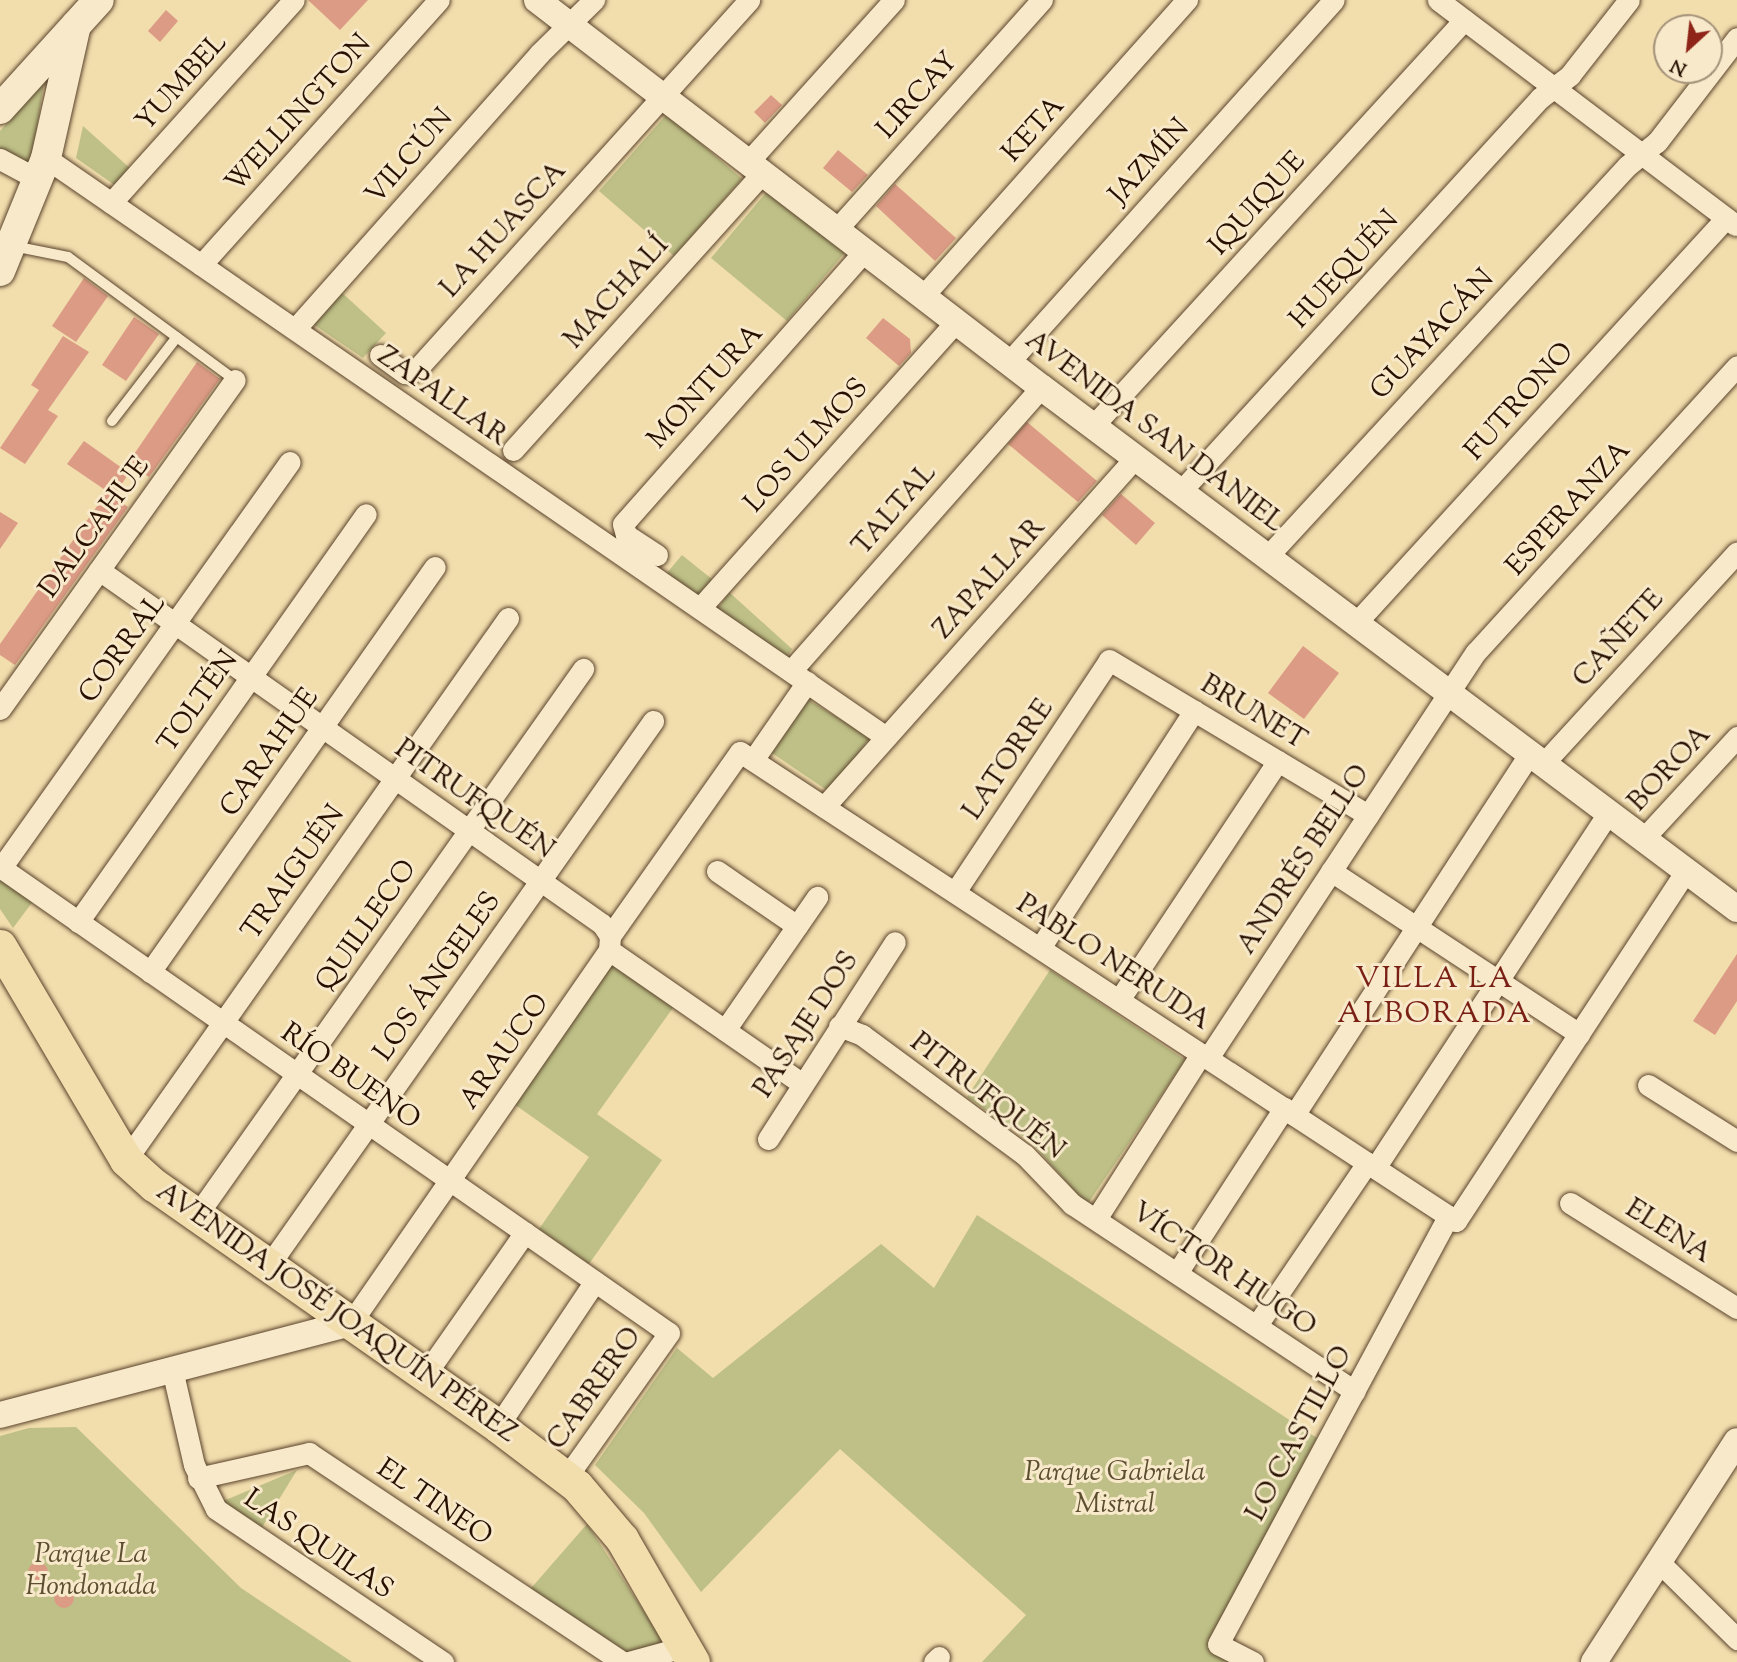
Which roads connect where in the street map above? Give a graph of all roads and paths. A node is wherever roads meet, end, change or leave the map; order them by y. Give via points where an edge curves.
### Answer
1 (99, 0) edge
2 (294, 0) edge
3 (439, 0) edge
4 (537, 0) edge
5 (594, 0) edge
6 (749, 0) edge
7 (894, 0) edge
8 (1042, 0) edge
9 (1187, 0) edge
10 (1334, 0) edge
11 (1438, 0) edge
12 (1629, 0) edge
13 (1464, 20) junction
14 (568, 24) junction
15 (76, 25) junction
16 (1737, 38) edge
17 (1554, 87) junction
18 (663, 97) junction
19 (0, 109) edge
20 (1642, 154) junction
21 (0, 159) edge
22 (755, 168) junction
23 (43, 169) junction
24 (111, 203) junction
25 (1733, 221) edge
26 (836, 230) junction
27 (864, 251) junction
28 (5, 258) edge
29 (201, 265) junction
30 (923, 296) junction
31 (956, 322) junction
32 (295, 329) junction
33 (177, 337) junction
34 (380, 355) dead end
35 (1009, 362) junction
36 (1737, 366) edge
37 (235, 380) joint
38 (1041, 387) junction
39 (112, 421) dead end
40 (1093, 426) junction
41 (513, 450) dead end
42 (1135, 458) junction
43 (290, 462) dead end
44 (1180, 492) junction
45 (366, 514) dead end
46 (1737, 552) edge
47 (657, 555) dead end
48 (1266, 557) junction
49 (435, 566) dead end
50 (99, 570) junction
51 (700, 608) junction
52 (508, 618) dead end
53 (175, 624) junction
54 (1355, 624) junction
55 (1110, 660) joint
56 (583, 669) dead end
57 (251, 677) junction
58 (799, 677) junction
59 (1446, 692) junction
60 (0, 709) edge
61 (1194, 711) junction
62 (653, 721) dead end
63 (322, 727) junction
64 (886, 737) junction
65 (1737, 737) edge
66 (746, 756) junction
67 (1536, 759) junction
68 (1278, 761) junction
69 (395, 778) junction
70 (824, 807) junction
71 (1608, 813) junction
72 (1368, 815) junction
73 (469, 830) junction
74 (1643, 839) junction
75 (0, 868) edge
76 (717, 871) dead end
77 (1331, 871) junction
78 (1686, 871) junction
79 (541, 881) junction
80 (954, 892) junction
81 (817, 897) dead end
82 (1737, 909) edge
83 (78, 922) junction
84 (797, 926) junction
85 (1416, 927) junction
86 (895, 942) dead end
87 (610, 943) junction
88 (0, 946) edge
89 (1040, 948) junction
90 (150, 972) junction
91 (1498, 981) junction
92 (1119, 1000) junction
93 (223, 1023) junction
94 (839, 1026) junction
95 (725, 1030) junction
96 (1579, 1034) junction
97 (1205, 1056) junction
98 (297, 1074) junction
99 (801, 1083) junction
100 (1648, 1085) dead end
101 (1289, 1112) junction
102 (369, 1124) junction
103 (768, 1139) dead end
104 (1737, 1141) edge
105 (126, 1160) junction
106 (1371, 1166) junction
107 (450, 1180) junction
108 (1570, 1203) dead end
109 (197, 1215) junction
110 (1452, 1218) junction
111 (1096, 1219) junction
112 (525, 1233) junction
113 (269, 1265) junction
114 (1177, 1273) junction
115 (595, 1281) junction
116 (1737, 1307) edge
117 (351, 1323) junction
118 (1256, 1325) junction
119 (669, 1332) joint
120 (172, 1369) junction
121 (425, 1375) junction
122 (1355, 1391) junction
123 (0, 1415) edge
124 (498, 1426) junction
125 (1737, 1441) edge
126 (198, 1478) junction
127 (566, 1478) junction
128 (1659, 1562) junction
129 (1737, 1639) edge
130 (689, 1654) edge
131 (443, 1662) edge
132 (622, 1662) edge
133 (629, 1662) edge
134 (1253, 1662) edge
135 (1594, 1662) edge

1 - 15 main road
2 - 24 street, YUMBEL
3 - 29 street, WELLINGTON
4 - 14 street, AVENIDA SAN DANIEL
5 - 14 street, VILCÚN
6 - 18 street
7 - 22 street, MACHALÍ
8 - 26 street, LIRCAY
9 - 30 street, KETA
10 - 35 street, JAZMÍN
11 - 13 street
12 - 17 street, HUEQUÉN via 1570,75
13 - 17 street
13 - 40 street, IQUIQUE
14 - 18 street, AVENIDA SAN DANIEL
14 - 32 street, VILCÚN
15 - 19 main road
15 - 23 main road
16 - 20 street, GUAYACÁN via 1657,142
17 - 20 street
17 - 44 street, HUEQUÉN
18 - 22 street, AVENIDA SAN DANIEL
18 - 34 street, LA HUASCA via 413,372 405,373
20 - 25 street
20 - 48 street, GUAYACÁN
21 - 23 street, ZAPALLAR
22 - 26 street, AVENIDA SAN DANIEL
22 - 41 street, MACHALÍ
23 - 24 street, ZAPALLAR
23 - 28 main road
24 - 29 street, ZAPALLAR
25 - 54 street, FUTRONO
26 - 27 street, AVENIDA SAN DANIEL
27 - 30 street, AVENIDA SAN DANIEL
27 - 47 street, MONTURA via 623,524 626,535
28 - 33 lane via 68,257
29 - 32 street, ZAPALLAR
30 - 31 street, AVENIDA SAN DANIEL
31 - 35 street, AVENIDA SAN DANIEL
31 - 51 street, LOS ULMOS
32 - 51 street, ZAPALLAR
33 - 37 lane
33 - 39 lane
35 - 38 street, AVENIDA SAN DANIEL
36 - 59 street, ESPERANZA via 1476,652
37 - 50 street, DALCAHUE
38 - 40 street, AVENIDA SAN DANIEL
38 - 58 street, TALTAL
40 - 42 street, AVENIDA SAN DANIEL
42 - 44 street, AVENIDA SAN DANIEL
42 - 64 street, ZAPALLAR
43 - 53 street, CORRAL
44 - 48 street, AVENIDA SAN DANIEL
45 - 57 street, TOLTÉN
46 - 67 street, CAÑETE
48 - 54 street, AVENIDA SAN DANIEL
49 - 63 street, CARAHUE
50 - 53 street, PITRUFQUÉN
50 - 60 street, DALCAHUE
51 - 58 street, ZAPALLAR
52 - 69 street, TRAIGUÉN
53 - 57 street, PITRUFQUÉN
53 - 75 street, CORRAL
54 - 59 street, AVENIDA SAN DANIEL
55 - 61 street, BRUNET
55 - 80 street, LATORRE
56 - 73 street, QUILLECO
57 - 63 street, PITRUFQUÉN
57 - 83 street, TOLTÉN
58 - 64 street, ZAPALLAR
58 - 66 street
59 - 67 street, AVENIDA SAN DANIEL
59 - 72 street, ANDRÉS BELLO
61 - 68 street, BRUNET
61 - 89 street
62 - 79 street, LOS ÁNGELES
63 - 69 street, PITRUFQUÉN
63 - 90 street, CARAHUE
64 - 70 street, ZAPALLAR
65 - 74 street, BOROA
66 - 70 street, PABLO NERUDA
66 - 87 street, ARAUCO
67 - 71 street, AVENIDA SAN DANIEL
67 - 85 street, CAÑETE
68 - 72 street, BRUNET
68 - 92 street
69 - 73 street, PITRUFQUÉN
69 - 93 street, TRAIGUÉN
70 - 80 street, PABLO NERUDA
71 - 74 street, AVENIDA SAN DANIEL
71 - 91 street
72 - 77 street, ANDRÉS BELLO
73 - 79 street, PITRUFQUÉN
73 - 98 street, QUILLECO
74 - 78 street, AVENIDA SAN DANIEL
75 - 83 street, RÍO BUENO
76 - 84 street
77 - 85 street
77 - 97 street, ANDRÉS BELLO
78 - 82 street, AVENIDA SAN DANIEL
78 - 96 street, LO CASTILLO
79 - 87 street, PITRUFQUÉN via 602,924
79 - 102 street, LOS ÁNGELES
80 - 89 street, PABLO NERUDA
81 - 84 street
83 - 90 street, RÍO BUENO
84 - 95 street
85 - 91 street
85 - 101 street, CAÑETE
86 - 94 street, PASAJE DOS
87 - 95 street, PITRUFQUÉN
87 - 107 street, ARAUCO
88 - 105 main road, AVENIDA JOSÉ JOAQUÍN PÉREZ
89 - 92 street, PABLO NERUDA
90 - 93 street, RÍO BUENO
91 - 96 street
91 - 106 street
92 - 97 street, PABLO NERUDA
93 - 98 street, RÍO BUENO
93 - 105 street, TRAIGUÉN
94 - 99 street, PASAJE DOS
94 - 111 street, PITRUFQUÉN via 893,1057 1025,1155 1072,1203
95 - 99 street, PITRUFQUÉN
96 - 110 street, LO CASTILLO
97 - 101 street, PABLO NERUDA
97 - 111 street, ANDRÉS BELLO
98 - 102 street, RÍO BUENO
98 - 109 street, QUILLECO
99 - 103 street, PASAJE DOS
100 - 104 street
101 - 106 street, PABLO NERUDA
101 - 114 street, CAÑETE
102 - 107 street, RÍO BUENO
102 - 113 street, LOS ÁNGELES
105 - 109 main road, AVENIDA JOSÉ JOAQUÍN PÉREZ
106 - 110 street, PABLO NERUDA
106 - 118 street
107 - 112 street, RÍO BUENO
107 - 117 street, ARAUCO
108 - 116 street, ELENA
109 - 113 main road, AVENIDA JOSÉ JOAQUÍN PÉREZ
110 - 122 street, LO CASTILLO
111 - 114 street, VÍCTOR HUGO
112 - 115 street, RÍO BUENO
112 - 121 street
113 - 117 main road, AVENIDA JOSÉ JOAQUÍN PÉREZ
114 - 118 street, VÍCTOR HUGO
115 - 119 street, RÍO BUENO
115 - 124 street
117 - 120 street
117 - 121 main road, AVENIDA JOSÉ JOAQUÍN PÉREZ
118 - 122 street, VÍCTOR HUGO
119 - 127 street, CABRERO
120 - 123 street
120 - 126 street, LAS QUILAS
121 - 124 main road, AVENIDA JOSÉ JOAQUÍN PÉREZ
122 - 134 street, LO CASTILLO via 1218,1644
124 - 127 main road, AVENIDA JOSÉ JOAQUÍN PÉREZ
125 - 128 street
126 - 131 street, LAS QUILAS via 209,1500 226,1517
126 - 132 street, EL TINEO via 309,1453
127 - 130 main road, AVENIDA JOSÉ JOAQUÍN PÉREZ via 622,1539
128 - 129 street
128 - 135 street
130 - 133 street

